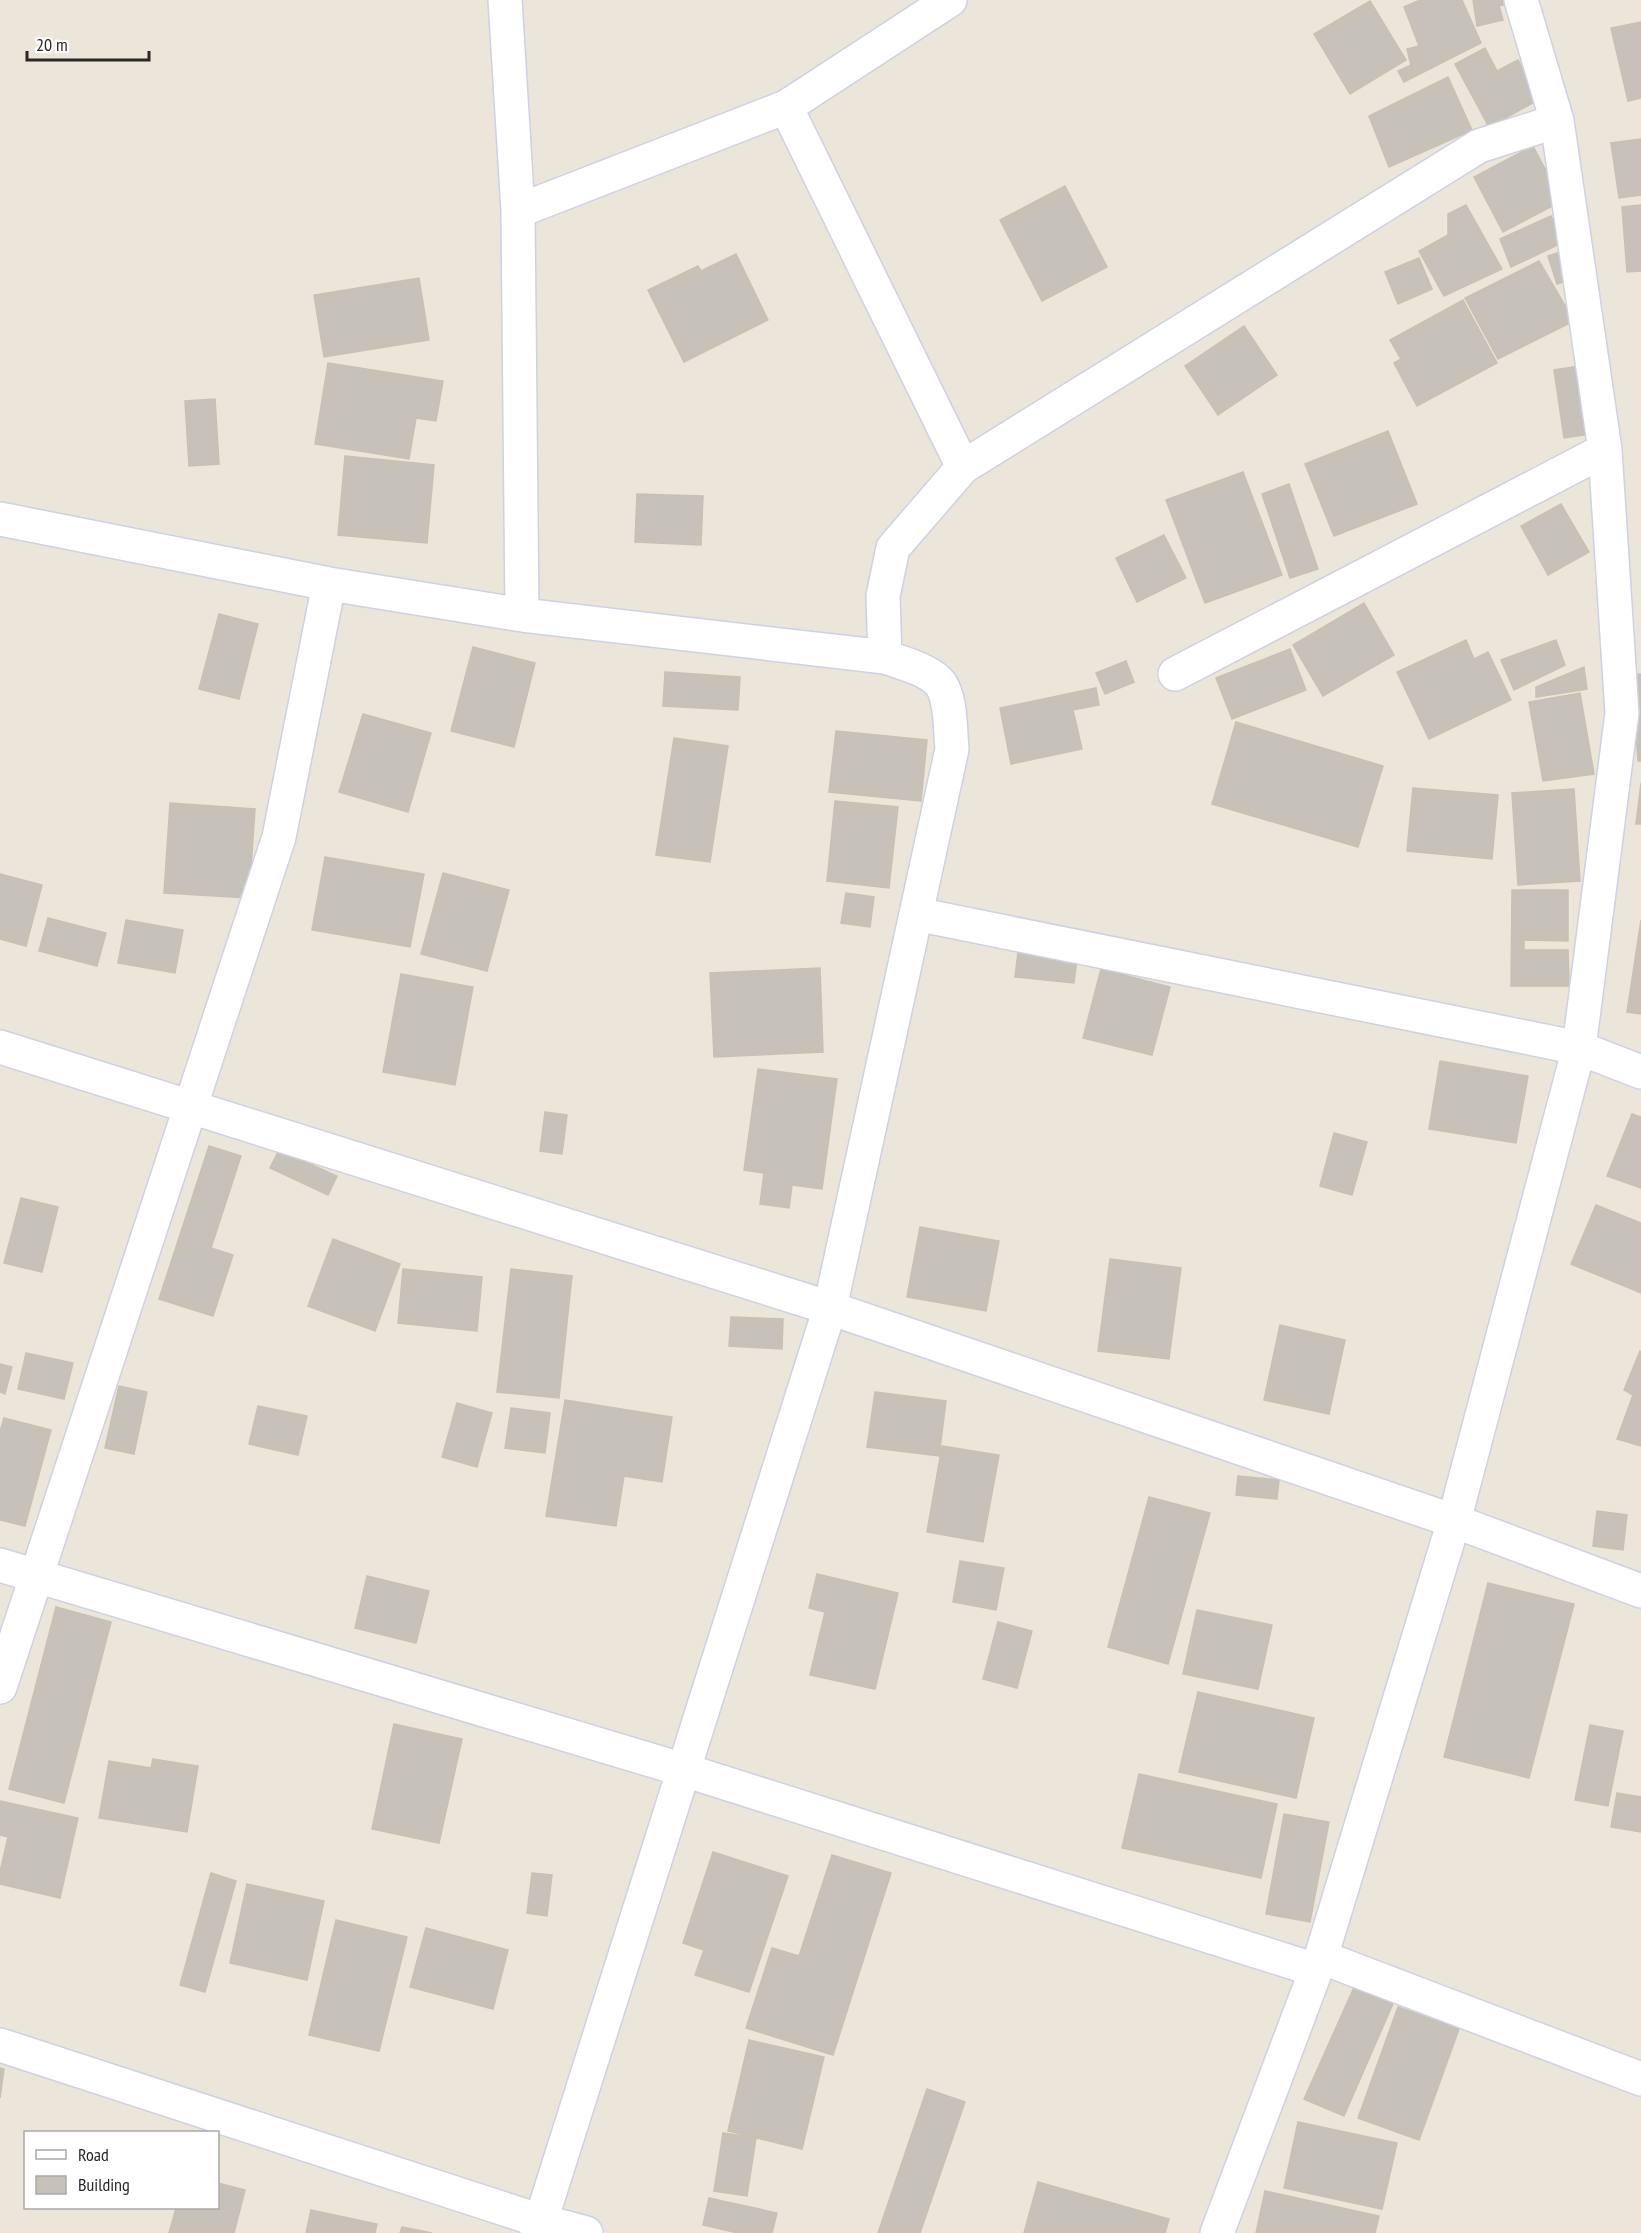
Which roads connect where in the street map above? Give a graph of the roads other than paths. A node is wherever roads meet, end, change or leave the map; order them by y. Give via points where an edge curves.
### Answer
1 (504, 0) edge
2 (950, 0) edge
3 (1521, 0) edge
4 (786, 107) junction
5 (1557, 121) junction
6 (518, 211) junction
7 (1605, 450) junction
8 (963, 467) junction
9 (0, 519) edge
10 (329, 584) junction
11 (522, 615) junction
12 (885, 657) junction
13 (1174, 674) dead end
14 (916, 914) junction
15 (0, 1047) edge
16 (1579, 1048) junction
17 (1641, 1072) edge
18 (190, 1108) junction
19 (830, 1308) junction
20 (1454, 1521) junction
21 (0, 1565) edge
22 (36, 1576) junction
23 (1641, 1591) edge
24 (0, 1687) edge
25 (684, 1770) junction
26 (1318, 1964) junction
27 (0, 2045) edge
28 (1641, 2079) edge
29 (538, 2227) edge
30 (586, 2233) edge
31 (1217, 2233) edge

1 - 6 street
2 - 4 street
3 - 5 street
4 - 6 street
4 - 8 street
5 - 7 street
5 - 8 street via 1479,146
6 - 11 street
7 - 13 street
7 - 16 street via 1622,713
8 - 12 street via 893,548 883,596
9 - 10 street
10 - 11 street
10 - 18 street via 279,837
11 - 12 street
12 - 14 street via 939,681 949,706 952,749
14 - 16 street
14 - 19 street
15 - 18 street
16 - 17 street
16 - 20 street
18 - 19 street
18 - 22 street
19 - 20 street
19 - 25 street
20 - 23 street
20 - 26 street
21 - 22 street
22 - 24 street
22 - 25 street
25 - 26 street
25 - 29 street
26 - 28 street
26 - 31 street
27 - 29 street
29 - 30 street

